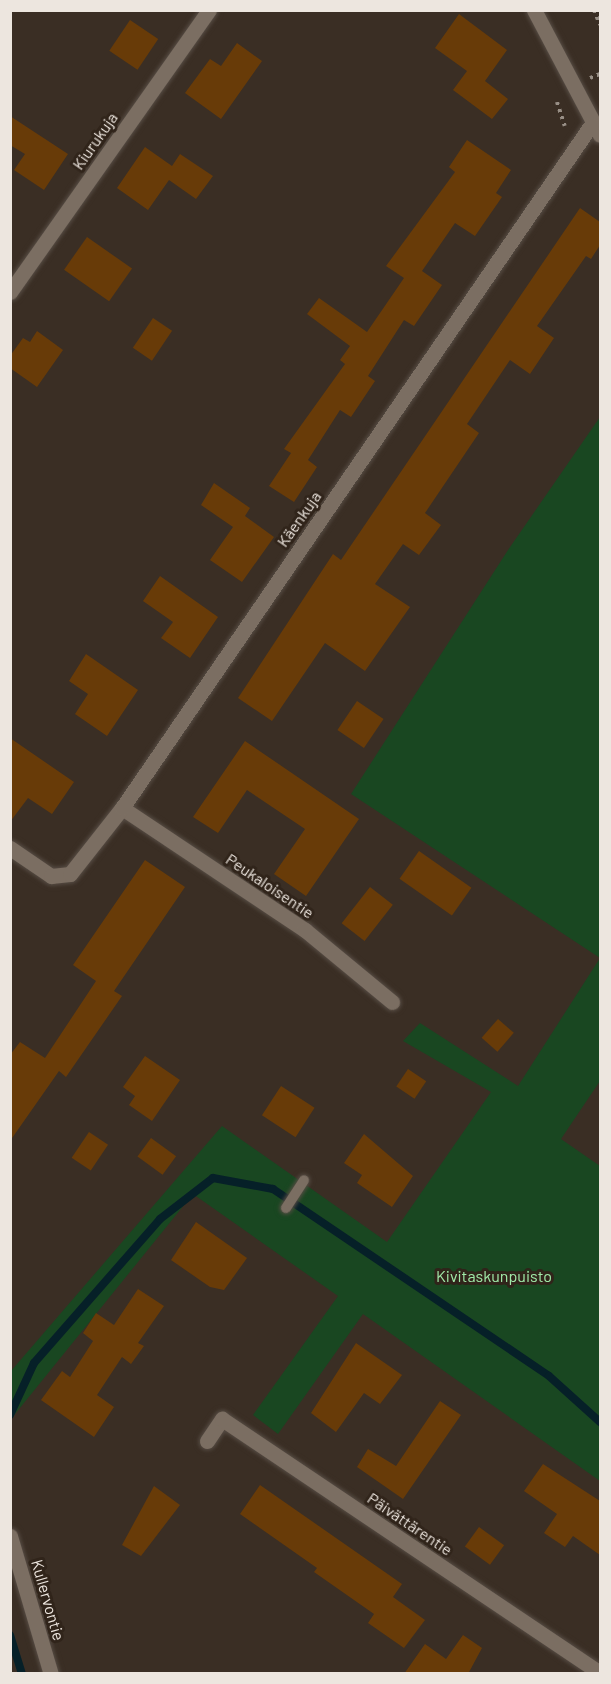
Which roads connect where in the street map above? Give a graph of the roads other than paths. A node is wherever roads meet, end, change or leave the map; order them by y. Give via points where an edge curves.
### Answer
1 (209, 10) edge
2 (534, 10) edge
3 (596, 130) edge
4 (10, 292) edge
5 (122, 808) junction
6 (10, 848) edge
7 (392, 1002) dead end
8 (304, 1180) dead end
9 (286, 1208) dead end
10 (207, 1441) dead end
11 (10, 1536) edge
12 (600, 1673) edge
13 (51, 1674) edge

1 - 4 street, Kiurukuja
2 - 3 street
3 - 5 street, Käenkuja
5 - 6 street, Käenkuja via 70,873 51,876
5 - 7 street, Peukaloisentie via 305,930
8 - 9 lane
10 - 12 street, Päivättärentie via 222,1419
11 - 13 street, Kullervontie

